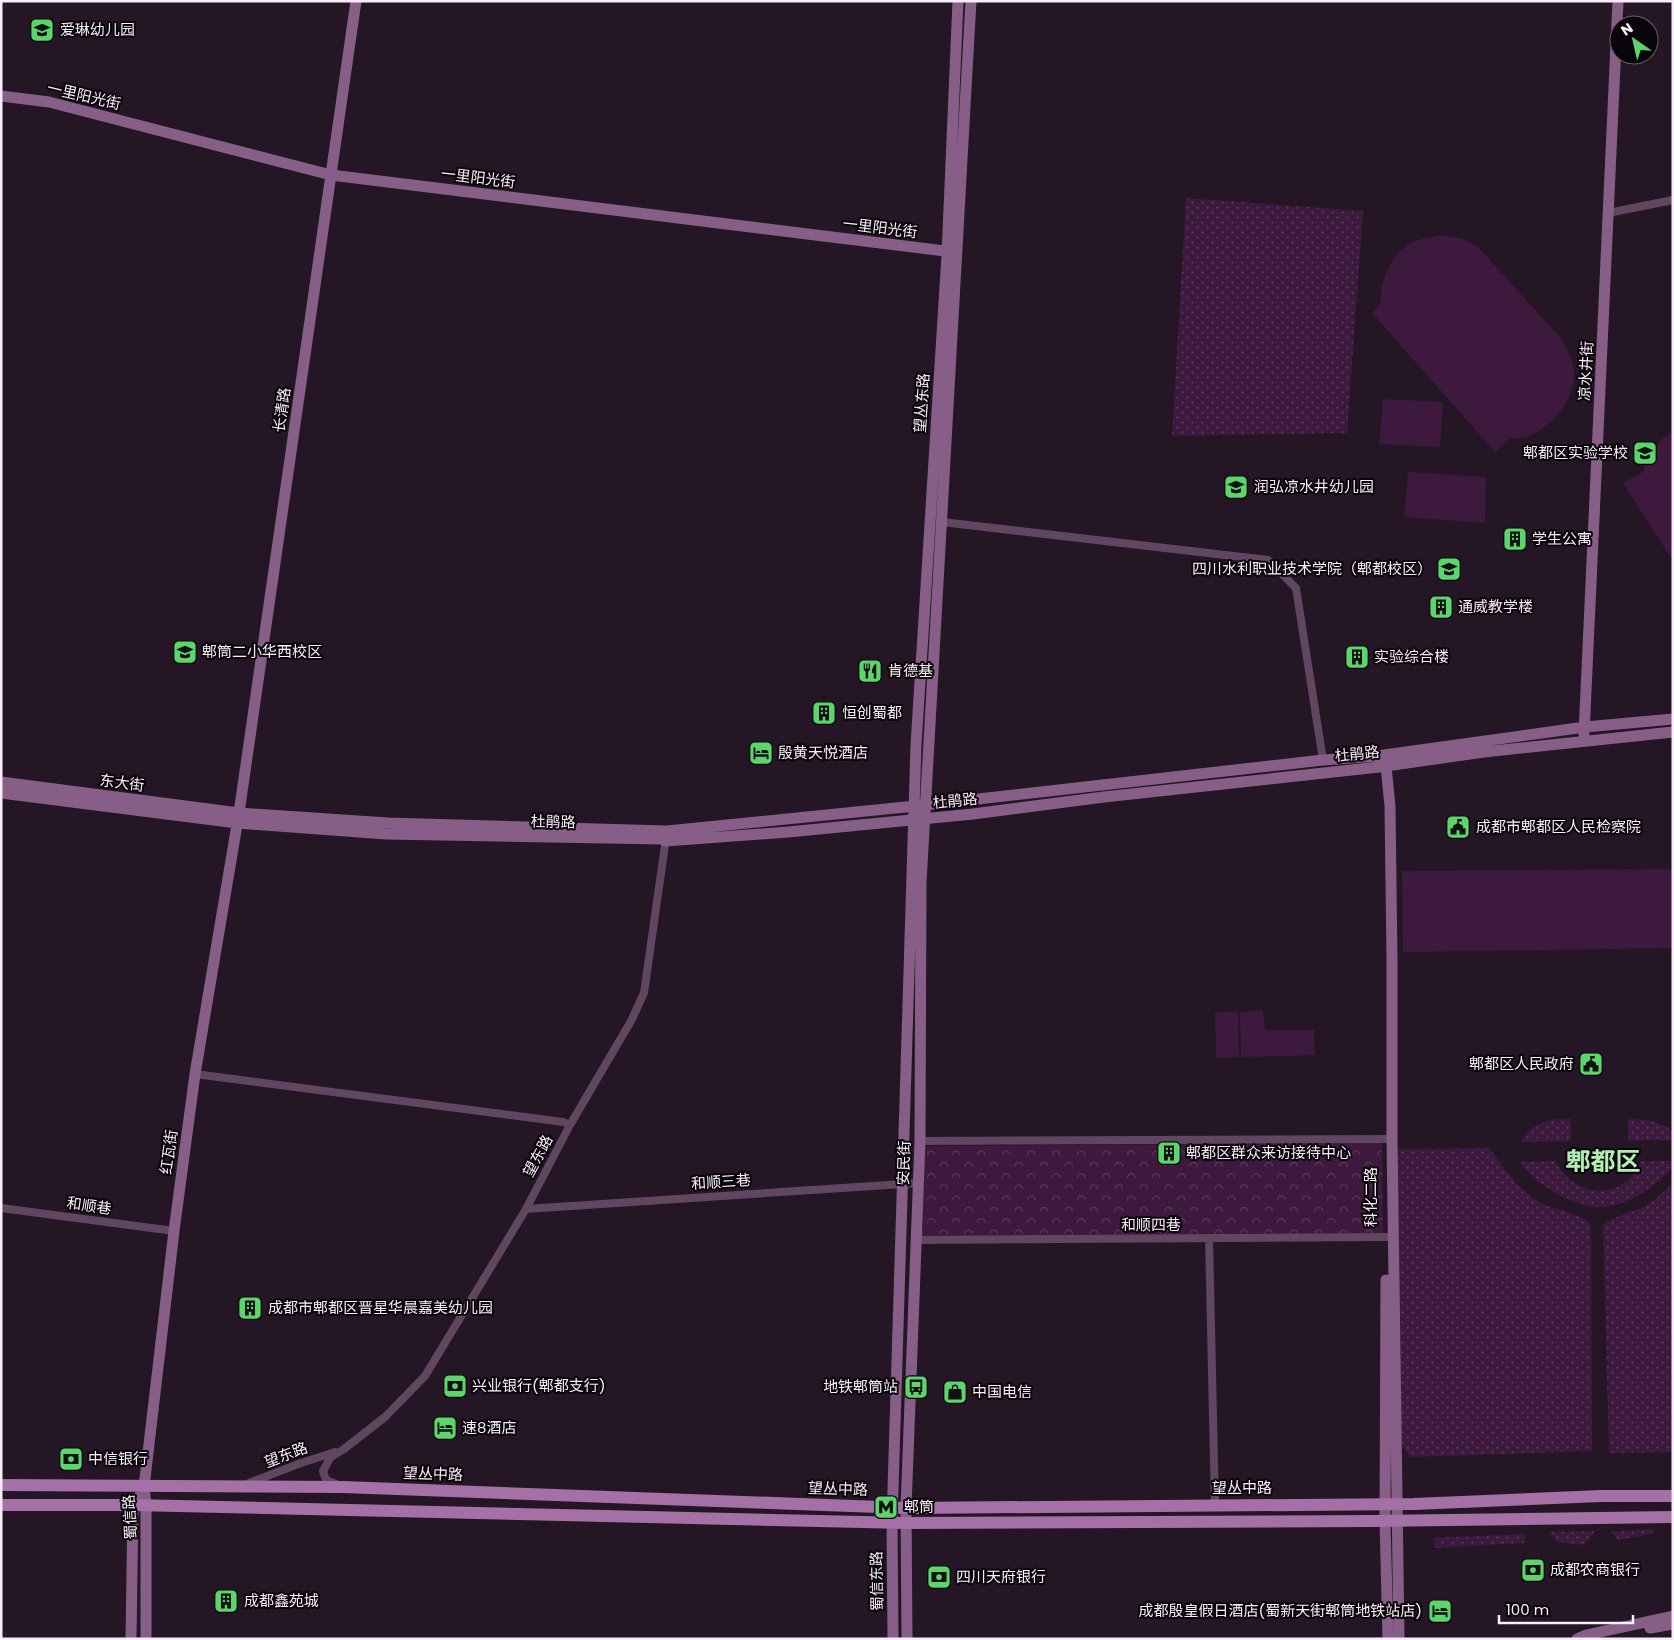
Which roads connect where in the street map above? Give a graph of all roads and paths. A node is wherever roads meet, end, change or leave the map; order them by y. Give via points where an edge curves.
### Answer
1 (356, 1) edge
2 (958, 1) edge
3 (971, 1) edge
4 (1618, 1) edge
5 (1, 96) edge
6 (331, 175) junction
7 (1673, 200) edge
8 (1608, 213) junction
9 (952, 252) junction
10 (942, 522) junction
11 (1673, 719) edge
12 (1584, 728) junction
13 (1673, 732) edge
14 (1584, 741) junction
15 (1323, 760) junction
16 (1381, 763) junction
17 (1, 782) edge
18 (1, 793) edge
19 (925, 805) junction
20 (913, 806) junction
21 (238, 818) junction
22 (918, 819) junction
23 (666, 836) junction
24 (195, 1074) junction
25 (570, 1125) junction
26 (1386, 1140) junction
27 (920, 1141) junction
28 (918, 1183) junction
29 (902, 1184) junction
30 (1, 1208) edge
31 (526, 1209) junction
32 (174, 1231) junction
33 (1386, 1237) junction
34 (1209, 1238) junction
35 (917, 1240) junction
36 (344, 1449) junction
37 (1, 1485) edge
38 (237, 1486) junction
39 (144, 1487) junction
40 (343, 1488) junction
41 (1673, 1496) edge
42 (1391, 1504) junction
43 (1, 1505) edge
44 (140, 1505) junction
45 (1216, 1505) junction
46 (893, 1507) junction
47 (906, 1508) junction
48 (1673, 1517) edge
49 (1391, 1521) junction
50 (892, 1522) junction
51 (906, 1523) junction
52 (1673, 1616) edge
53 (1673, 1624) edge
54 (131, 1639) edge
55 (146, 1639) edge
56 (893, 1639) edge
57 (906, 1639) edge
58 (1388, 1639) edge
59 (1399, 1639) edge
60 (1577, 1639) edge
61 (1602, 1639) edge

1 - 6 main road, 长清路
2 - 9 main road, 望丛东路
3 - 9 main road, 望丛东路
4 - 8 main road, 凉水井街
5 - 6 main road, 一里阳光街 via 49,102
6 - 9 main road, 一里阳光街
6 - 21 main road, 长清路
7 - 8 street
8 - 12 main road, 凉水井街
9 - 10 main road, 望丛东路
9 - 20 main road, 望丛东路
10 - 15 street via 1268,560 1296,588
10 - 19 main road, 望丛东路
11 - 12 main road, 杜鹃路
12 - 14 main road, 凉水井街
12 - 16 main road, 杜鹃路
13 - 14 main road, 杜鹃路
14 - 16 main road, 杜鹃路
15 - 16 main road, 杜鹃路
15 - 19 main road, 杜鹃路
16 - 22 main road, 杜鹃路
16 - 26 main road, 科化二路
16 - 42 main road via 1390,806 1392,951
17 - 21 main road, 东大街
18 - 21 main road, 东大街
19 - 20 main road, 杜鹃路
19 - 22 main road, 安民街
20 - 22 main road, 安民街
20 - 23 main road, 杜鹃路
21 - 23 main road, 杜鹃路
21 - 24 main road, 红瓦街
22 - 23 main road, 杜鹃路 via 788,832
22 - 27 main road, 安民街 via 921,893
22 - 29 main road, 安民街
23 - 25 street, 望东路 via 644,993
24 - 25 street
24 - 32 main road, 红瓦街
25 - 31 street, 望东路
26 - 27 street
26 - 33 main road, 科化二路
27 - 28 main road, 安民街
28 - 29 street, 和顺三巷
28 - 35 main road, 安民街
29 - 31 street, 和顺三巷
29 - 46 main road, 安民街
30 - 32 street, 和顺巷
31 - 36 street, 望东路 via 425,1376 385,1417
32 - 39 main road, 红瓦街
33 - 34 street, 和顺四巷
33 - 42 main road, 科化二路
34 - 35 street, 和顺四巷
34 - 45 street
35 - 47 main road, 安民街
36 - 38 street, 望东路
36 - 40 street, 望东路 via 330,1458 323,1471 326,1480
37 - 39 main road, 望丛中路
38 - 39 main road, 望丛中路
38 - 40 main road, 望丛中路
39 - 44 main road, 蜀信路
40 - 46 main road, 望丛中路
41 - 42 main road, 望丛中路
42 - 45 main road, 望丛中路
42 - 49 main road, 科化二路
43 - 44 main road
44 - 50 main road
44 - 54 main road, 蜀信路
44 - 55 main road, 蜀信路
45 - 47 main road, 望丛中路
46 - 47 main road, 望丛中路
46 - 50 main road, 安民街
47 - 51 main road, 安民街
48 - 49 main road
49 - 51 main road
49 - 58 main road, 科化二路
49 - 59 main road
50 - 51 main road
50 - 56 main road, 蜀信东路
51 - 57 main road, 蜀信东路
52 - 60 main road
53 - 61 main road

